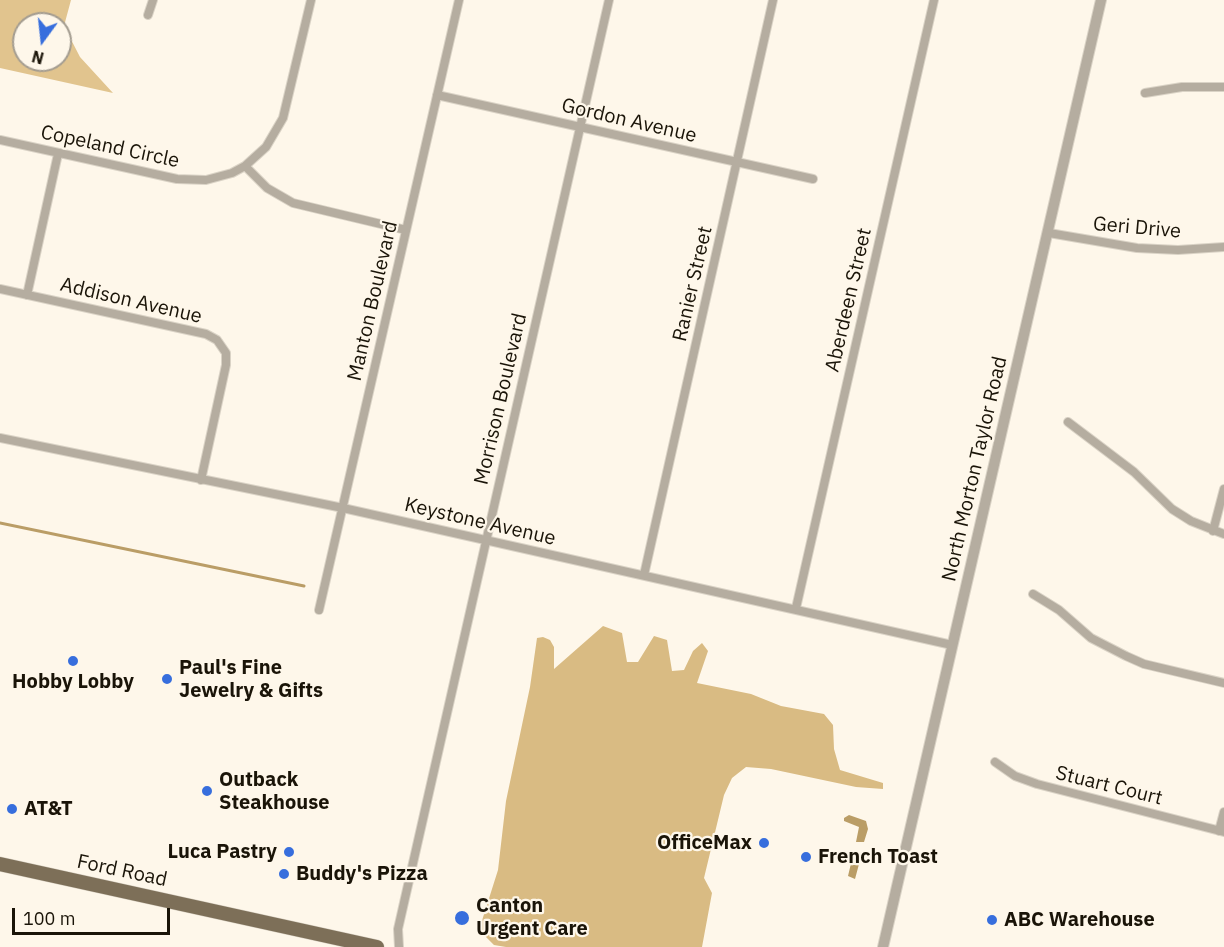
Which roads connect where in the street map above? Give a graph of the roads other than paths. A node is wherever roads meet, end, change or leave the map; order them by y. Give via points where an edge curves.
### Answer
1 (153, 0) edge
2 (311, 0) edge
3 (459, 0) edge
4 (609, 0) edge
5 (773, 0) edge
6 (934, 0) edge
7 (1101, 0) edge
8 (148, 15) dead end
9 (1224, 87) edge
10 (1145, 93) dead end
11 (437, 95) junction
12 (580, 126) junction
13 (0, 140) edge
14 (58, 154) junction
15 (737, 162) junction
16 (245, 166) junction
17 (813, 179) dead end
18 (406, 230) junction
19 (1049, 233) junction
20 (1224, 247) edge
21 (0, 289) edge
22 (27, 295) junction
23 (1068, 422) dead end
24 (0, 438) edge
25 (201, 480) junction
26 (1224, 489) edge
27 (343, 508) junction
28 (1213, 531) junction
29 (1224, 534) edge
30 (486, 540) junction
31 (644, 575) junction
32 (1033, 594) dead end
33 (796, 608) junction
34 (319, 610) dead end
35 (952, 645) junction
36 (1224, 683) edge
37 (995, 762) dead end
38 (1224, 812) edge
39 (1222, 831) edge
40 (0, 864) edge
41 (377, 947) edge
42 (399, 947) edge
43 (883, 947) edge

1 - 8 street
2 - 16 street, Copeland Circle via 283,118 266,147
3 - 11 street, Manton Boulevard
4 - 12 street, Morrison Boulevard
5 - 15 street, Ranier Street
6 - 33 street, Aberdeen Street
7 - 19 street, North Morton Taylor Road
9 - 10 street via 1182,87
11 - 12 street, Gordon Avenue
11 - 18 street, Manton Boulevard
12 - 15 street, Gordon Avenue
12 - 30 street, Morrison Boulevard
13 - 14 street, Copeland Circle
14 - 16 street, Copeland Circle via 188,180 220,177
14 - 22 street
15 - 17 street, Gordon Avenue
15 - 31 street, Ranier Street
16 - 18 street via 267,188 293,203
18 - 27 street, Manton Boulevard
19 - 20 street, Geri Drive via 1137,248
19 - 35 street, North Morton Taylor Road
21 - 22 street, Addison Avenue
22 - 25 street, Addison Avenue via 206,334 217,340 226,353 226,365
23 - 28 street via 1134,472 1172,509
24 - 25 street, Keystone Avenue
25 - 27 street, Keystone Avenue
26 - 28 street
27 - 30 street, Keystone Avenue
27 - 34 street, Manton Boulevard
28 - 29 street
30 - 31 street, Keystone Avenue
30 - 42 street, Morrison Boulevard via 398,929
31 - 33 street, Keystone Avenue
32 - 36 street via 1092,638 1126,656
33 - 35 street, Keystone Avenue
35 - 43 street, North Morton Taylor Road
37 - 39 street, Stuart Court via 1037,784
38 - 39 street
40 - 41 main road, Ford Road

